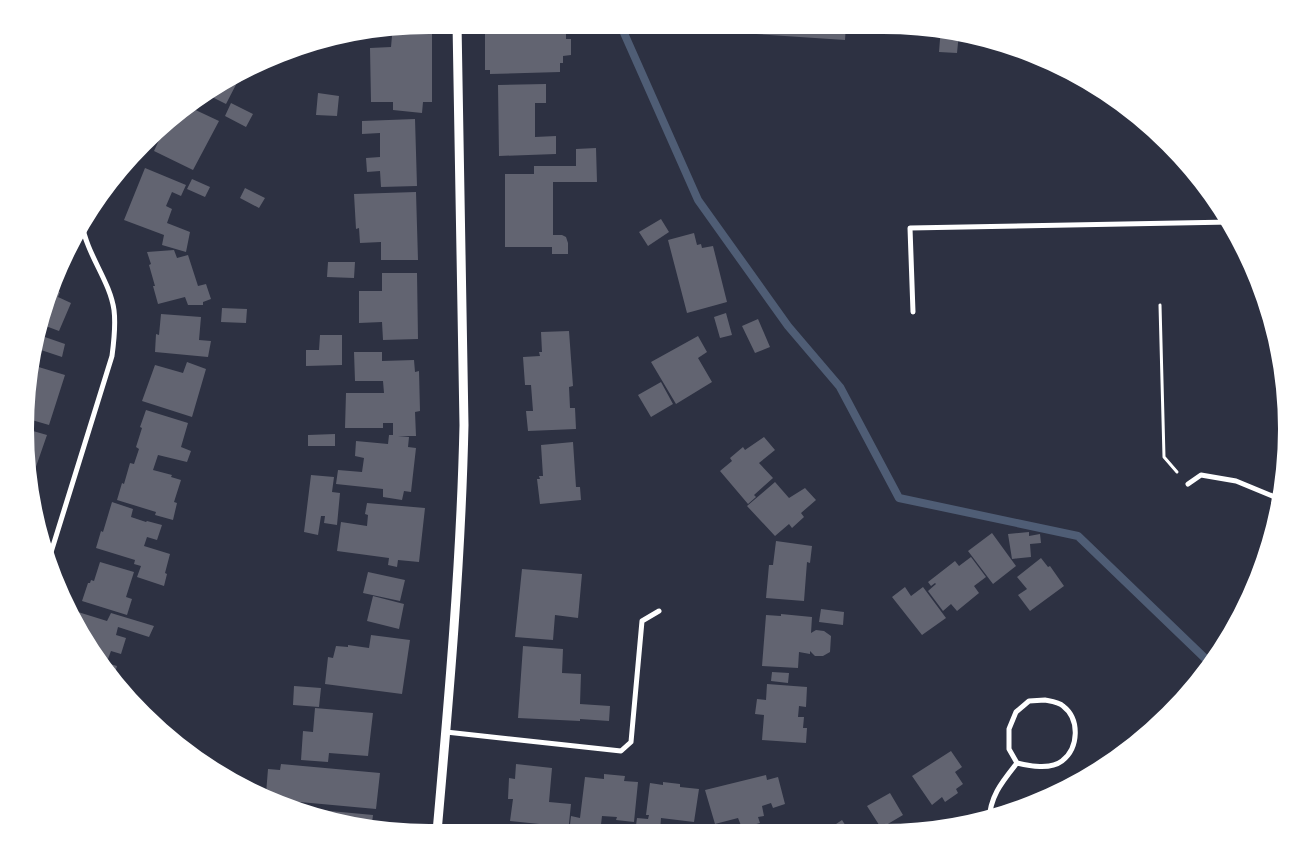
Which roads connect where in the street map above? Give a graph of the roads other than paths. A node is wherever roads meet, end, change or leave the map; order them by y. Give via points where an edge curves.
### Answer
1 (457, 31) edge
2 (1222, 222) edge
3 (84, 233) edge
4 (913, 312) dead end
5 (1188, 484) road end
6 (1275, 497) edge
7 (51, 553) edge
8 (659, 611) dead end
9 (446, 732) junction
10 (1017, 763) junction
11 (989, 812) edge
12 (437, 827) edge

1 - 9 street via 463,452
2 - 4 street via 910,228
3 - 7 street via 108,290 114,309 115,329 112,356
5 - 6 street via 1201,475 1236,481
8 - 9 street via 642,621 631,742 622,751
9 - 12 street
10 - 10 street via 1009,749 1009,729 1016,712 1029,701 1045,700 1063,705 1073,718 1076,737 1071,750 1062,761 1049,766 1031,767
10 - 11 street via 996,792

